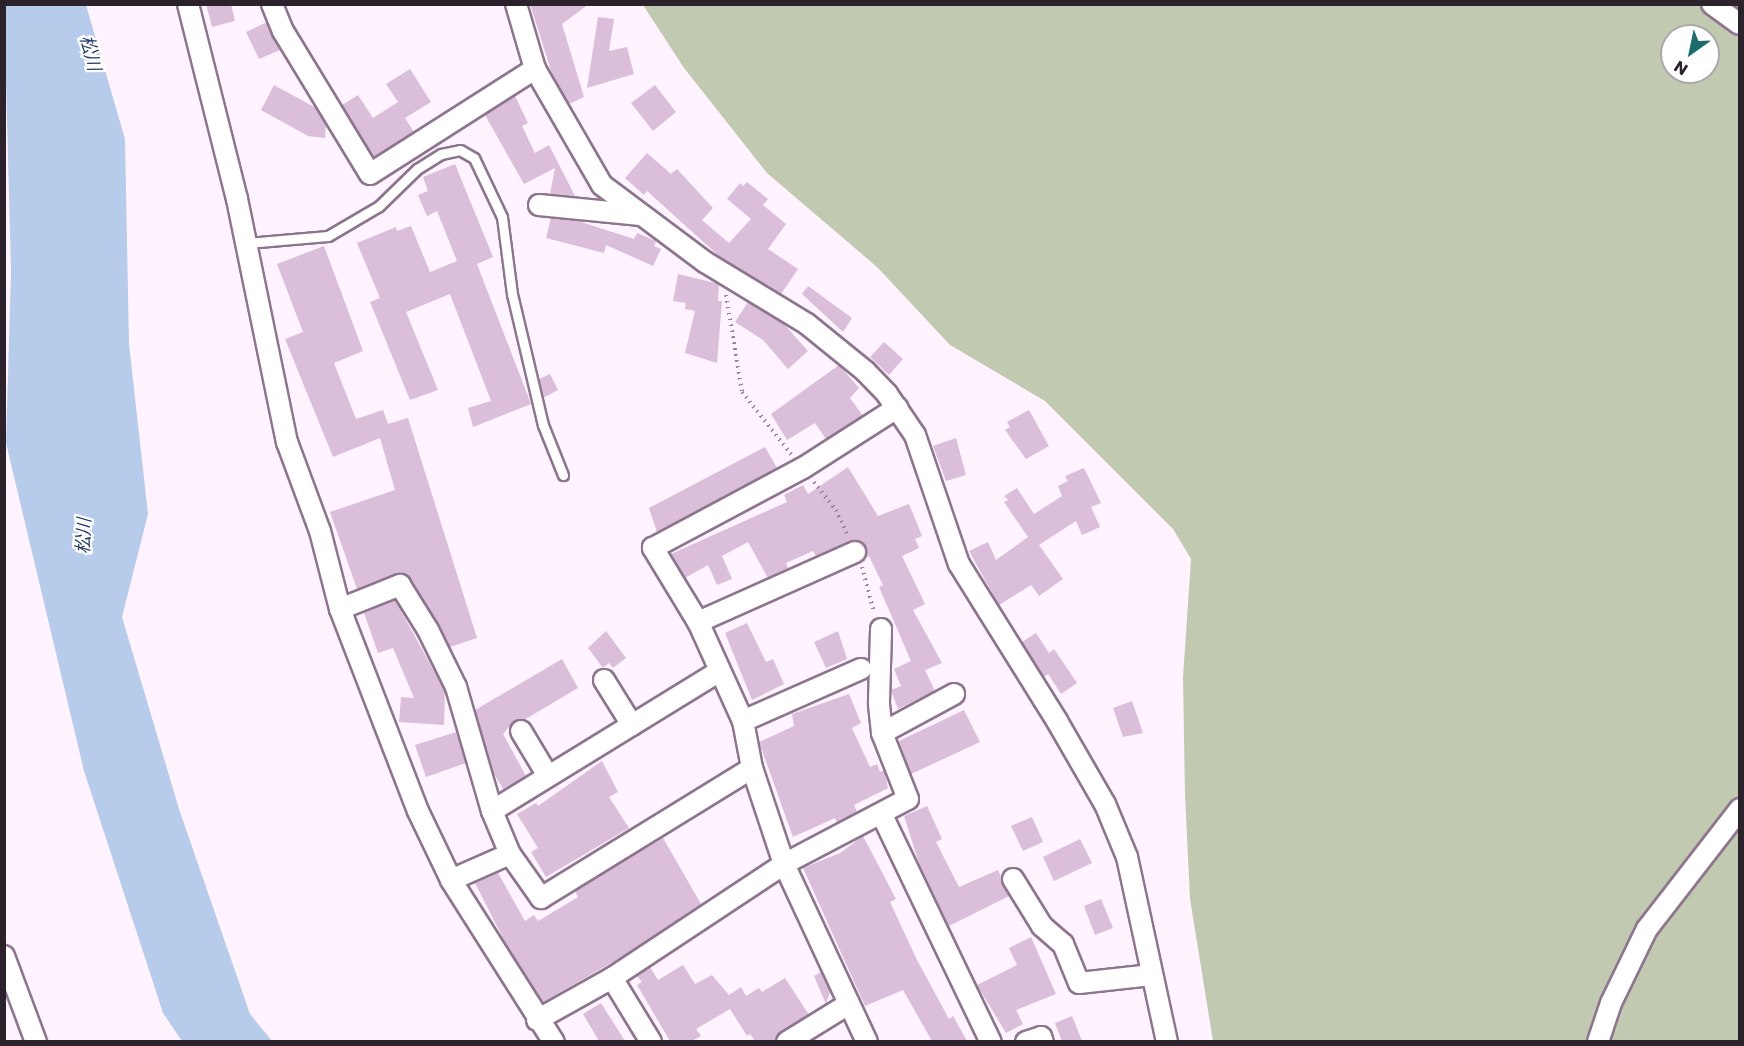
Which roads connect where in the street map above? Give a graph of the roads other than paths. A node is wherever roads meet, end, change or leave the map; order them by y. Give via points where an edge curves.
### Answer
1 (188, 4) edge
2 (272, 4) edge
3 (516, 4) edge
4 (1712, 4) edge
5 (1740, 24) edge
6 (535, 69) junction
7 (539, 205) dead end
8 (641, 215) junction
9 (247, 243) junction
10 (897, 408) junction
11 (563, 475) dead end
12 (855, 552) dead end
13 (340, 609) junction
14 (698, 621) junction
15 (881, 629) dead end
16 (861, 669) dead end
17 (718, 672) junction
18 (604, 680) dead end
19 (954, 694) dead end
20 (743, 721) junction
21 (632, 725) junction
22 (521, 731) dead end
23 (882, 733) junction
24 (752, 768) junction
25 (548, 776) junction
26 (1740, 809) edge
27 (492, 811) junction
28 (882, 815) junction
29 (510, 854) junction
30 (784, 864) junction
31 (1013, 879) dead end
32 (451, 880) junction
33 (4, 956) edge
34 (1152, 975) junction
35 (612, 978) junction
36 (848, 1005) junction
37 (537, 1020) junction
38 (36, 1041) edge
39 (554, 1041) edge
40 (651, 1041) edge
41 (787, 1041) edge
42 (867, 1041) edge
43 (991, 1041) edge
44 (1026, 1041) edge
45 (1043, 1041) edge
46 (1167, 1041) edge
47 (1598, 1041) edge

1 - 9 street
2 - 6 street via 284,32 370,174
3 - 6 street
4 - 5 street
6 - 8 street via 602,185
7 - 8 street
8 - 10 street via 705,262 807,324 865,371
9 - 11 lane via 328,236 379,206 417,169 441,154 460,150 474,158 502,217 512,294 543,425
9 - 13 street via 287,442 320,531
10 - 14 street via 803,468 653,548
10 - 34 street via 915,435 959,564 1105,804 1127,856
12 - 14 street
13 - 27 street via 400,585 456,687
13 - 32 street via 418,811
14 - 17 street
15 - 23 street
16 - 20 street
17 - 20 street
17 - 21 street
18 - 21 street
19 - 23 street
20 - 24 street
21 - 25 street
22 - 25 street
23 - 28 street via 908,799
24 - 29 street via 542,898
24 - 30 street
25 - 27 street
26 - 47 street via 1647,929 1611,1003
27 - 29 street
28 - 30 street
28 - 43 street
29 - 32 street
30 - 35 street
30 - 36 street
31 - 34 street via 1042,926 1064,944 1079,982
32 - 37 street
33 - 38 street
34 - 46 street
35 - 37 street
35 - 40 street
36 - 41 street
36 - 42 street
37 - 39 street
44 - 45 street via 1041,1037

